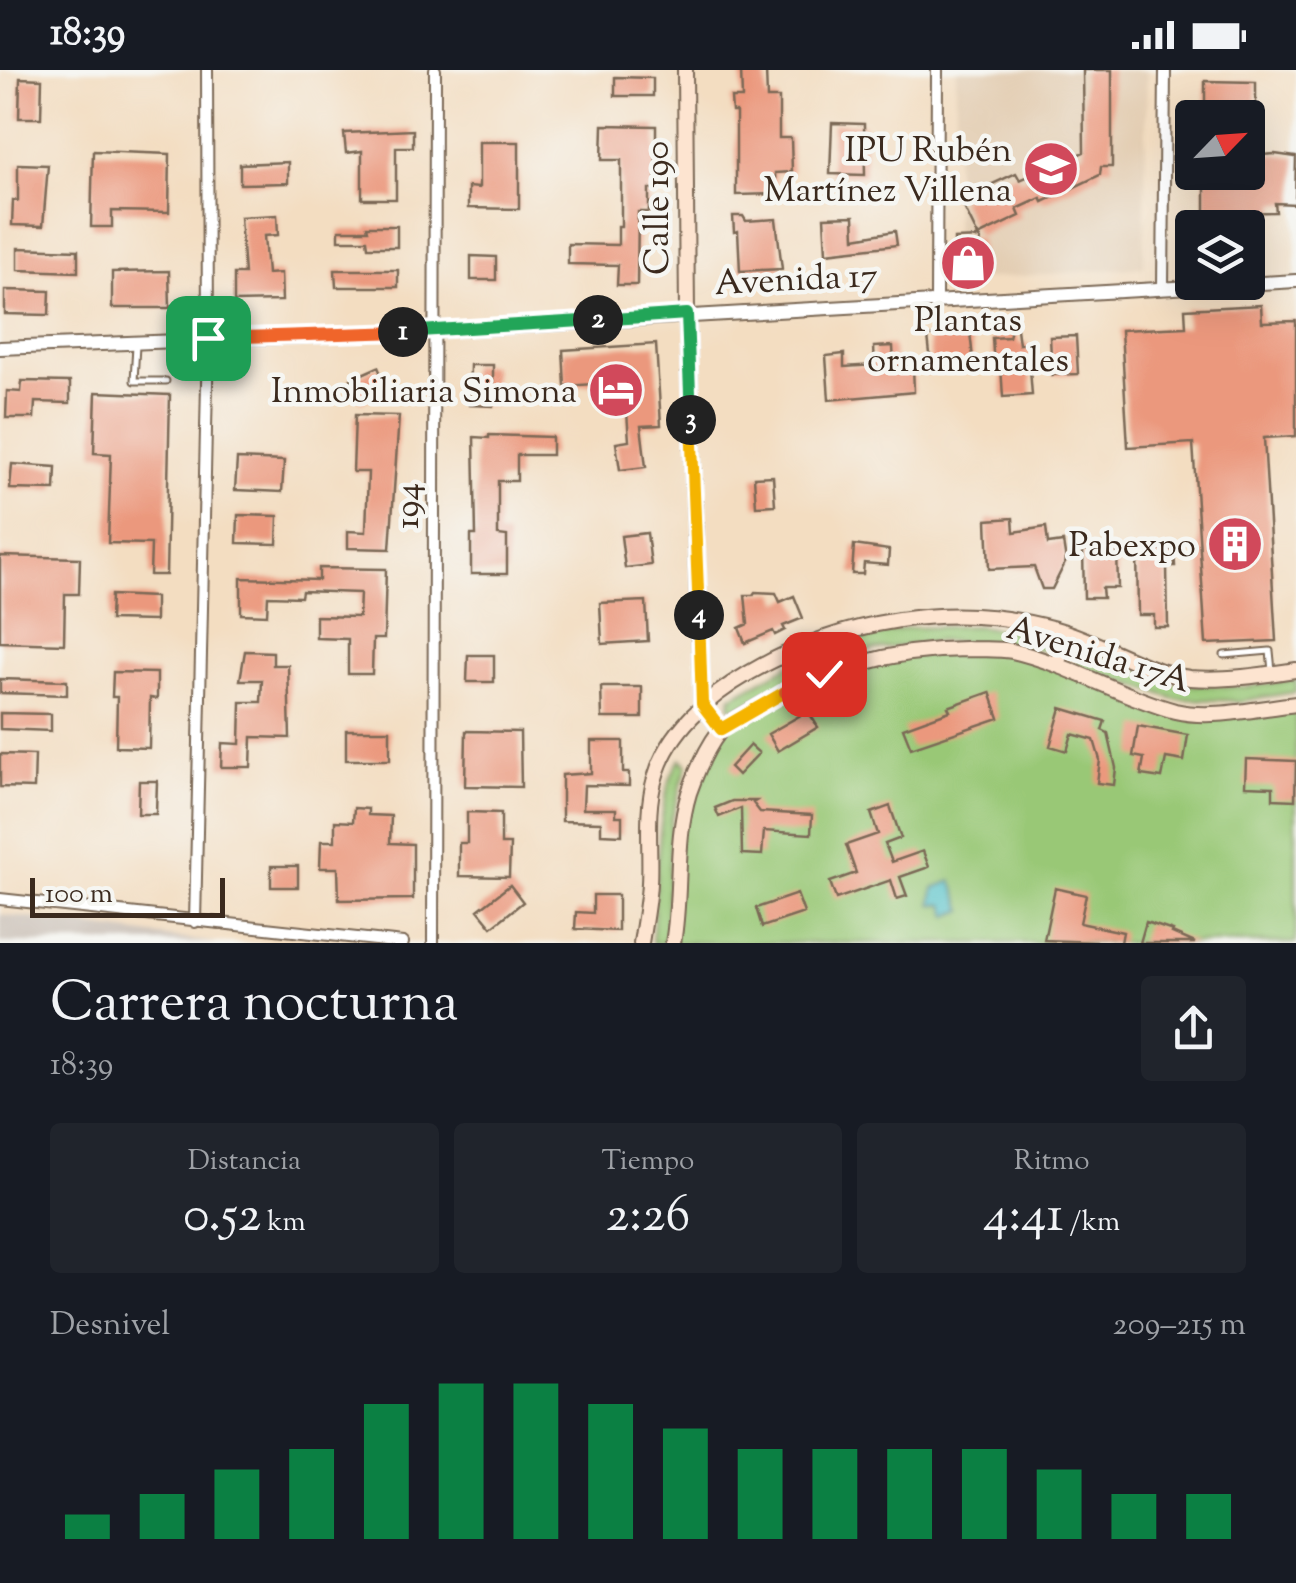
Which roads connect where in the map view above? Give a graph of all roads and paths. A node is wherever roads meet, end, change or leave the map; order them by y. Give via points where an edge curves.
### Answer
1 (207, 70) edge
2 (435, 70) edge
3 (685, 70) edge
4 (937, 70) edge
5 (1164, 70) edge
6 (1296, 281) edge
7 (1163, 288) junction
8 (936, 301) junction
9 (687, 314) junction
10 (434, 331) junction
11 (208, 338) junction
12 (136, 342) junction
13 (0, 348) edge
14 (166, 382) dead end
15 (1064, 632) junction
16 (1224, 655) dead end
17 (1058, 665) junction
18 (1296, 670) edge
19 (1273, 674) junction
20 (702, 704) junction
21 (1296, 704) edge
22 (721, 729) junction
23 (0, 899) edge
24 (195, 922) junction
25 (273, 930) junction
26 (265, 943) edge
27 (403, 943) edge
28 (433, 943) edge
29 (641, 943) edge
30 (672, 943) edge

1 - 11 street
2 - 10 street, 194
3 - 9 main road, Calle 190
4 - 8 street
5 - 7 street
6 - 7 street, Avenida 17
7 - 8 street, Avenida 17
8 - 9 street, Avenida 17
9 - 10 street, Avenida 17
9 - 20 main road, Calle 190
10 - 11 street, Avenida 17
10 - 28 street, 194
11 - 12 street, Avenida 17
11 - 24 street
12 - 13 street, Avenida 17
12 - 14 lane via 134,381
15 - 17 main road
15 - 19 main road, Avenida 17A via 1190,678
15 - 20 main road, Avenida 17A via 995,617 928,616 867,625 775,658
16 - 19 lane via 1270,650
17 - 21 main road, Avenida 17A via 1176,711
17 - 22 main road, Avenida 17A via 1008,650 940,649 875,658 778,695
18 - 19 main road, Avenida 17A
20 - 22 main road
20 - 29 main road via 654,779
22 - 30 main road via 690,792 679,835
23 - 24 street
24 - 25 street
25 - 26 street
25 - 27 street

